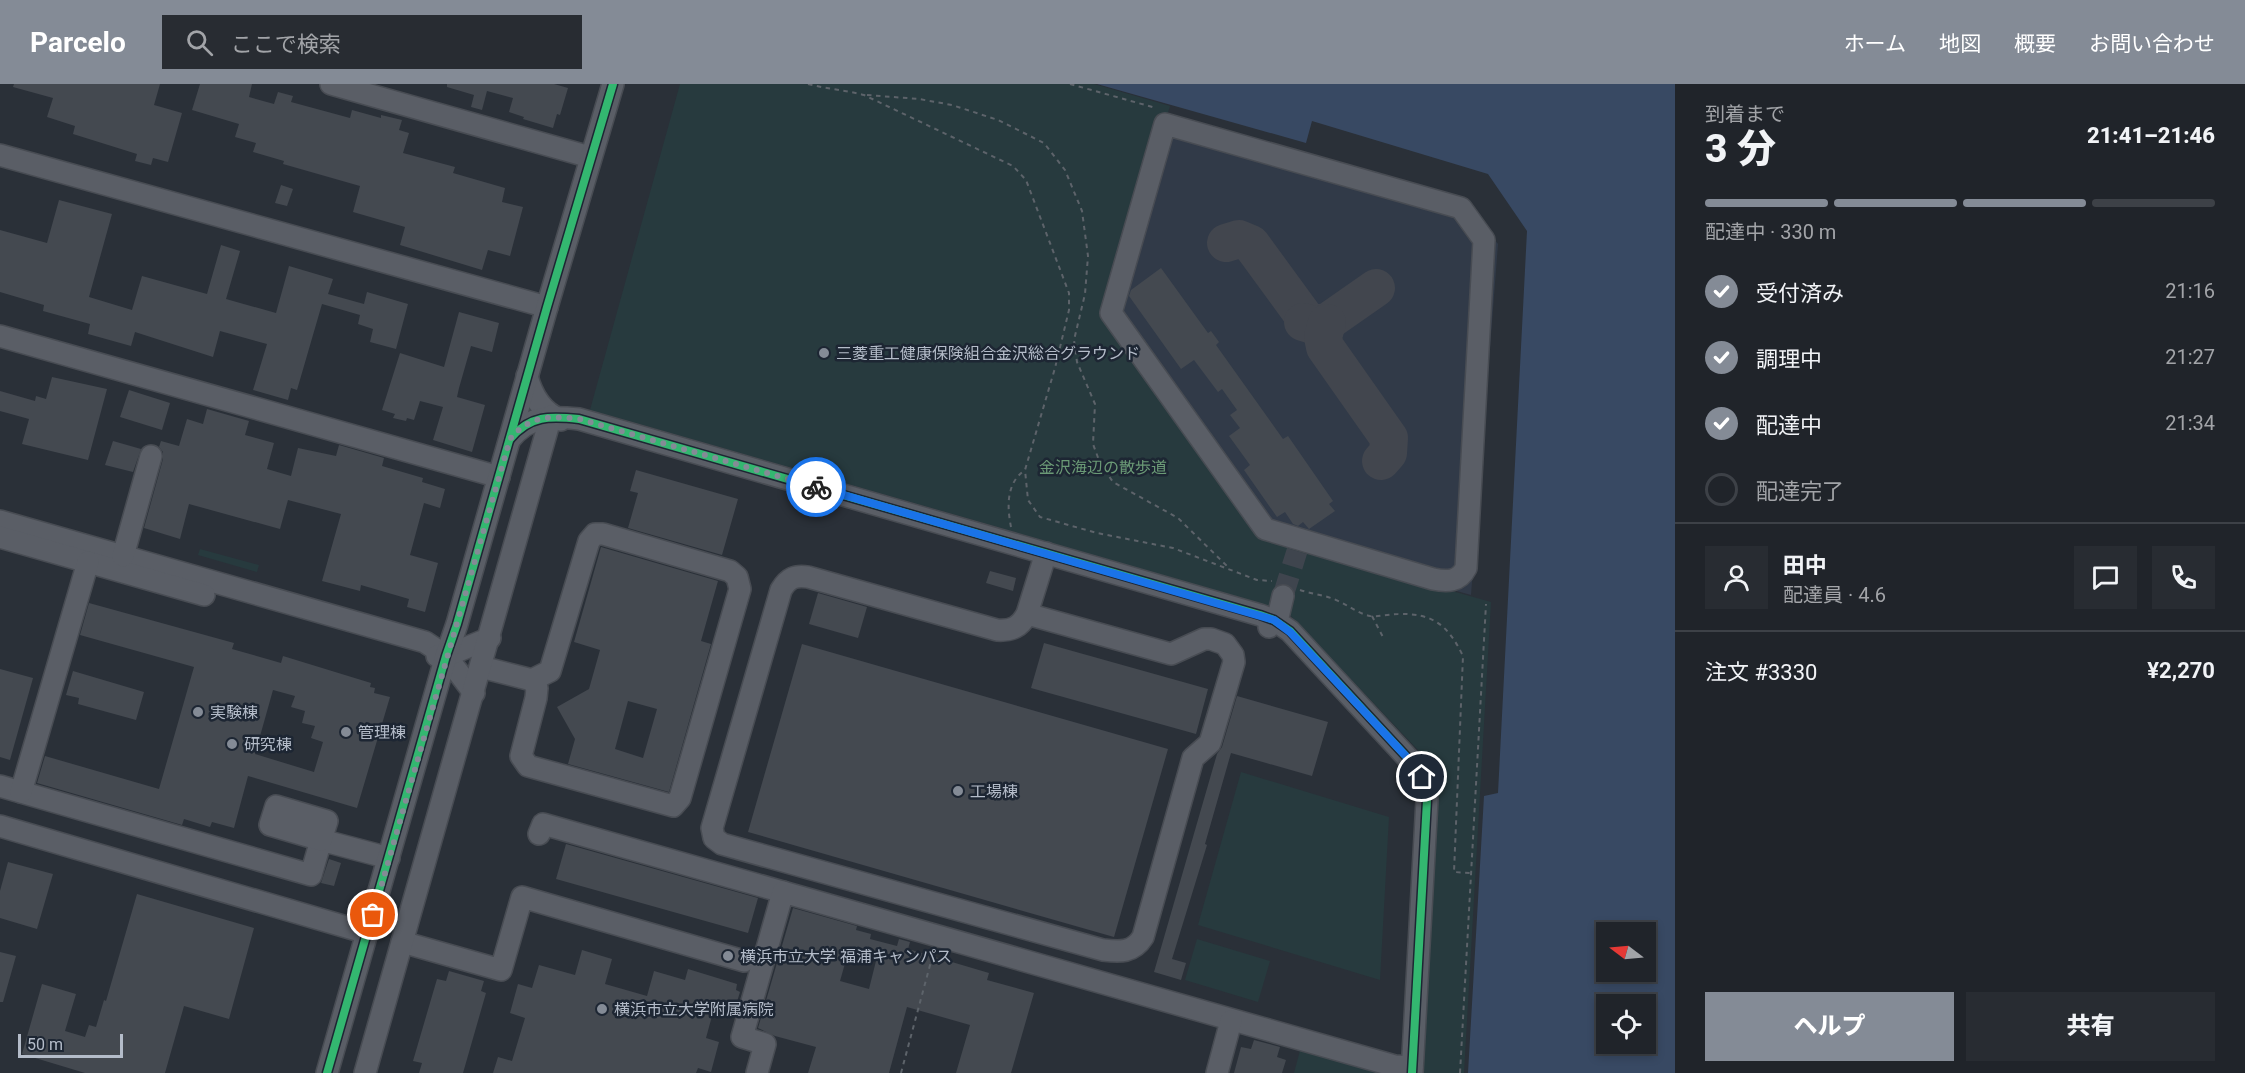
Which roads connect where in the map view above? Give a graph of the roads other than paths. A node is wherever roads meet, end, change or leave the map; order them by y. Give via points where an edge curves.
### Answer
1 (331, 84) edge
2 (613, 84) edge
3 (0, 154) edge
4 (590, 158) junction
5 (546, 307) junction
6 (0, 336) edge
7 (527, 376) junction
8 (551, 416) junction
9 (510, 439) junction
10 (151, 456) dead end
11 (499, 477) junction
12 (0, 521) edge
13 (0, 537) edge
14 (1298, 545) joint
15 (123, 556) junction
16 (1045, 557) junction
17 (88, 562) junction
18 (1284, 589) tunnel mouth
19 (1028, 614) junction
20 (1272, 624) junction
21 (490, 638) junction
22 (446, 656) junction
23 (481, 667) junction
24 (532, 680) junction
25 (474, 693) junction
26 (0, 786) edge
27 (21, 792) junction
28 (0, 826) edge
29 (539, 834) dead end
30 (389, 858) junction
31 (783, 892) junction
32 (367, 933) junction
33 (402, 942) junction
34 (744, 961) dead end
35 (1231, 1021) junction
36 (1408, 1070) edge
37 (327, 1073) edge
38 (365, 1073) edge
39 (756, 1073) edge
40 (1217, 1073) edge

1 - 4 street
2 - 4 street
3 - 5 street
4 - 5 street
5 - 7 street
6 - 11 street
7 - 8 street via 531,392
7 - 9 street
8 - 9 street via 524,425
8 - 16 street via 577,428
8 - 16 street via 579,419 1007,541
8 - 21 street
9 - 11 street
10 - 15 street
11 - 22 street
12 - 15 street
13 - 17 street
14 - 14 street via 1264,529 1112,313 1165,124 1461,208 1484,240 1463,575 1450,581 1433,579
15 - 22 street via 190,567 257,586 425,642
16 - 19 street
16 - 20 street
17 - 22 street via 420,656
17 - 27 street
18 - 20 street via 1279,613
19 - 19 street via 1171,654 1211,639 1225,644 1233,655 1210,743 1193,758 1138,945 1129,951 1103,950 812,870 722,844 714,838 712,828 781,590 792,577 808,577 997,630 1015,628
20 - 36 street via 1398,761 1416,789
21 - 22 street
21 - 23 street
22 - 25 street
22 - 30 street
23 - 24 street
23 - 25 street
24 - 24 street via 545,675 553,663 589,541 595,534 730,571 737,577 740,589 680,798 673,806 528,766 521,756 536,698 537,688
25 - 33 street
26 - 27 street
27 - 30 street via 311,875 321,840
28 - 32 street
29 - 31 street via 543,824
30 - 32 street
31 - 35 street
31 - 39 street via 742,1037 765,1044
32 - 37 street
33 - 34 street via 501,970 522,897
33 - 38 street
35 - 36 street
35 - 40 street

